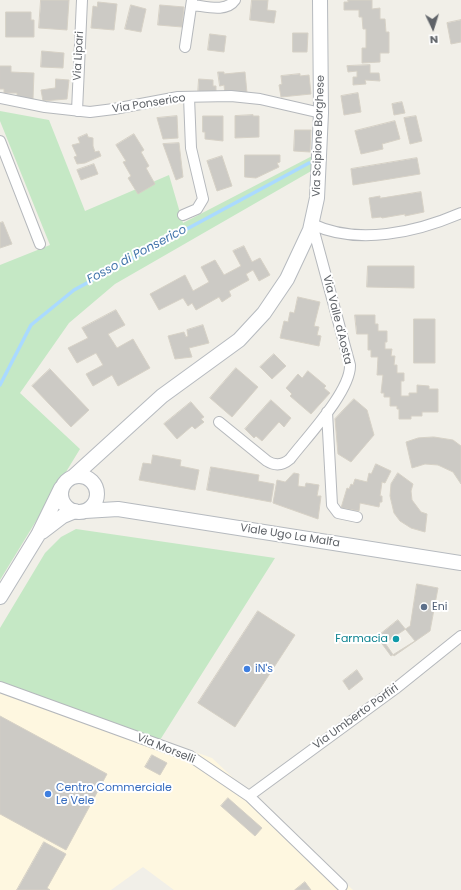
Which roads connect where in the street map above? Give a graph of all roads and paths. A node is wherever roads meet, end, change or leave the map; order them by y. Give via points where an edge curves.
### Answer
1 (82, 0) edge
2 (234, 0) edge
3 (320, 0) edge
4 (192, 2) edge
5 (185, 46) dead end
6 (189, 97) junction
7 (0, 98) edge
8 (76, 111) junction
9 (322, 113) junction
10 (0, 141) edge
11 (461, 213) edge
12 (183, 215) dead end
13 (312, 224) junction
14 (40, 244) dead end
15 (327, 412) junction
16 (219, 422) dead end
17 (105, 449) junction
18 (73, 477) junction
19 (93, 485) junction
20 (61, 488) junction
21 (118, 509) junction
22 (80, 511) junction
23 (357, 516) dead end
24 (38, 535) junction
25 (461, 563) edge
26 (0, 598) edge
27 (461, 636) edge
28 (0, 687) edge
29 (249, 796) junction
30 (342, 886) dead end

1 - 8 street, Via Lipari
2 - 4 street via 230,6 224,8
3 - 9 main road, Via Scipione Borghese
4 - 5 street
6 - 8 street, Via Ponserico via 107,110
6 - 9 street, Via Ponserico via 253,98
6 - 12 street via 191,148 203,199 197,209
7 - 8 street, Via Ponserico
9 - 13 main road, Via Scipione Borghese via 319,182
10 - 14 street
11 - 13 street via 423,226 374,235 342,234
13 - 15 street, Via Valle d'Aosta via 350,365 346,383
13 - 17 main road, Via Scipione Borghese via 287,279 264,313 239,340 162,396
15 - 16 street, Via Valle d'Aosta via 290,459 279,464 267,461
15 - 23 street via 332,505 338,513
17 - 18 main road, Via Scipione Borghese
17 - 19 main road, Via Scipione Borghese
18 - 19 main road via 79,476
18 - 20 main road
19 - 21 main road
19 - 22 main road via 96,500 89,508
20 - 22 main road via 62,500 69,509
20 - 24 main road
21 - 22 main road, Viale Ugo La Malfa
21 - 25 main road, Viale Ugo La Malfa
22 - 24 main road via 58,520
24 - 26 main road
27 - 29 street, Via Umberto Porfiri via 395,689
28 - 29 street, Via Morselli via 190,756
29 - 30 street, Via Morselli

